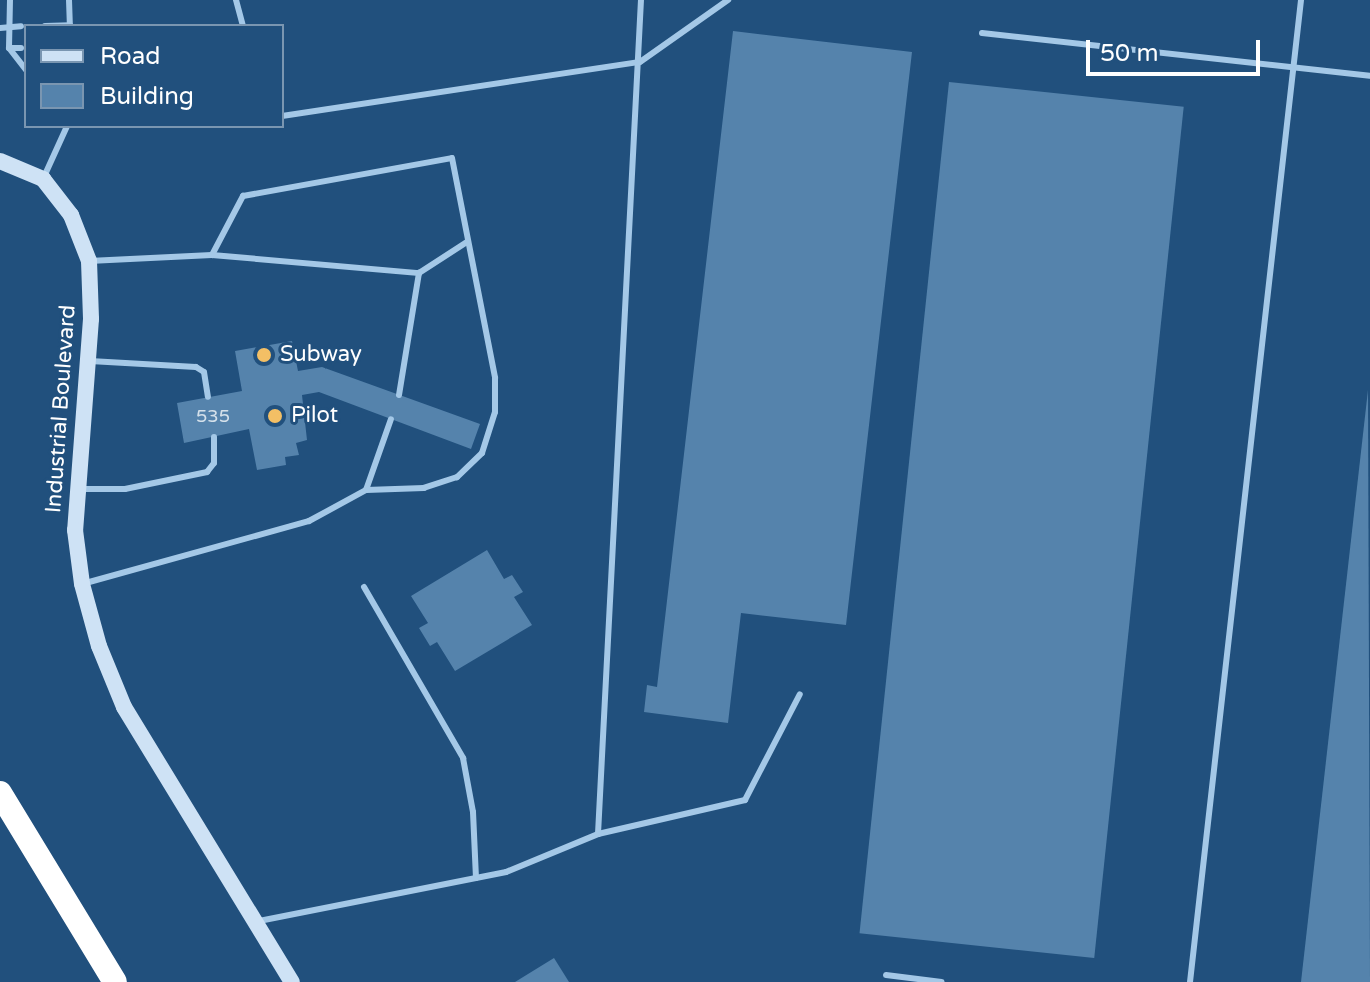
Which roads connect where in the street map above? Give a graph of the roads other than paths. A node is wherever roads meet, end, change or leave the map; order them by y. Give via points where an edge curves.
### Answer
1 (10, 0) edge
2 (69, 0) edge
3 (236, 0) edge
4 (641, 0) edge
5 (728, 0) edge
6 (1301, 0) edge
7 (70, 24) edge
8 (242, 24) edge
9 (21, 26) dead end
10 (4, 27) edge
11 (982, 33) dead end
12 (9, 48) junction
13 (21, 48) dead end
14 (640, 62) junction
15 (24, 67) edge
16 (1293, 67) junction
17 (1370, 76) edge
18 (284, 116) edge
19 (66, 128) edge
20 (0, 161) edge
21 (43, 179) junction
22 (467, 242) junction
23 (212, 255) junction
24 (89, 261) junction
25 (419, 273) junction
26 (87, 361) junction
27 (399, 395) dead end
28 (208, 397) dead end
29 (391, 419) dead end
30 (214, 437) dead end
31 (75, 489) junction
32 (366, 490) junction
33 (82, 584) junction
34 (364, 587) dead end
35 (800, 694) dead end
36 (0, 793) edge
37 (598, 834) junction
38 (476, 878) junction
39 (255, 921) junction
40 (886, 975) dead end
41 (115, 982) edge
42 (292, 982) edge
43 (942, 982) edge
44 (1190, 982) edge

1 - 10 lane
2 - 7 lane
3 - 8 lane
4 - 14 lane
5 - 14 lane
6 - 16 lane
9 - 10 lane
10 - 12 lane
11 - 16 lane
12 - 13 lane
12 - 15 lane
14 - 18 lane
14 - 37 lane
16 - 17 lane
16 - 44 lane
19 - 21 lane
20 - 21 street, Industrial Boulevard
21 - 24 street, Industrial Boulevard via 71,215
22 - 23 lane via 452,158 243,196
22 - 25 lane
22 - 32 lane via 495,378 495,412 482,453 446,481 424,488
23 - 24 lane
23 - 25 lane
24 - 26 street, Industrial Boulevard
25 - 27 lane
26 - 28 lane via 196,367 204,372
26 - 31 street, Industrial Boulevard
29 - 32 lane
30 - 31 lane via 212,469 197,476 125,489
31 - 33 street, Industrial Boulevard
32 - 33 lane via 309,521
33 - 39 street, Industrial Boulevard via 124,707
34 - 38 lane via 463,758 473,812
35 - 37 lane via 745,800
36 - 41 highway
37 - 38 lane via 506,872
38 - 39 lane
39 - 42 street, Industrial Boulevard
40 - 43 lane

